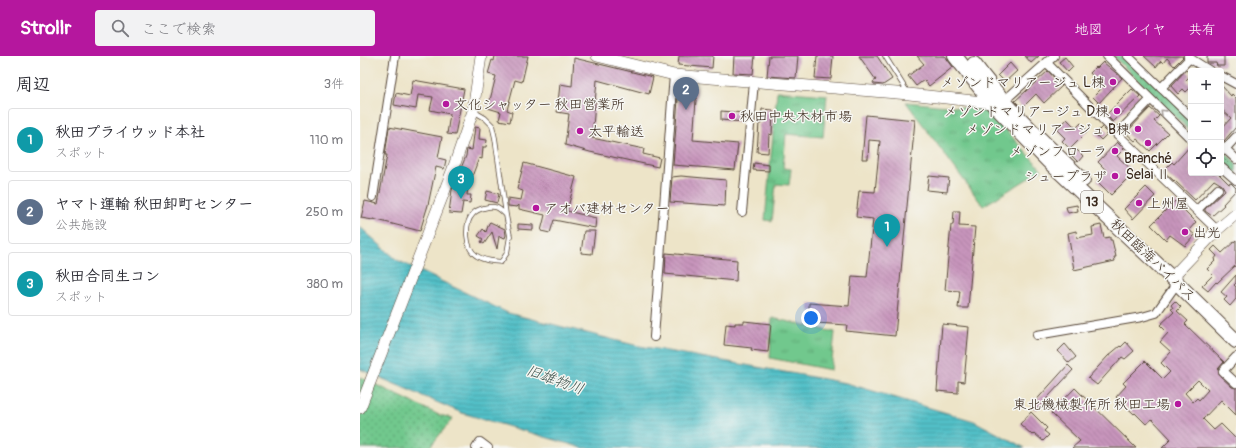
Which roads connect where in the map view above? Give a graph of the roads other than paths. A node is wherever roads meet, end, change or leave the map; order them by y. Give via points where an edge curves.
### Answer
1 (395, 56) edge
2 (481, 56) edge
3 (597, 56) edge
4 (885, 56) edge
5 (955, 56) edge
6 (968, 56) edge
7 (1054, 56) edge
8 (1107, 56) edge
9 (1128, 56) edge
10 (1190, 57) edge
11 (621, 59) edge
12 (1046, 62) junction
13 (1206, 68) edge
14 (674, 75) junction
15 (1224, 78) edge
16 (754, 82) junction
17 (1236, 84) edge
18 (1161, 88) junction
19 (909, 94) junction
20 (1150, 100) junction
21 (998, 102) junction
22 (473, 111) junction
23 (1188, 114) edge
24 (1117, 134) junction
25 (1188, 136) edge
26 (1236, 137) edge
27 (1224, 146) edge
28 (1224, 148) edge
29 (1236, 159) edge
30 (1224, 170) edge
31 (1236, 180) edge
32 (1218, 189) dead end
33 (373, 197) dead end
34 (1197, 210) junction
35 (742, 212) dead end
36 (1236, 214) edge
37 (506, 215) junction
38 (1217, 230) junction
39 (1176, 276) junction
40 (1236, 329) edge
41 (1037, 335) dead end
42 (654, 337) dead end
43 (1236, 341) edge
44 (1236, 357) edge
45 (1236, 383) edge
46 (361, 404) edge
47 (476, 448) edge
48 (488, 448) edge

1 - 33 street
2 - 22 street
3 - 11 street
4 - 19 lane
5 - 21 highway, 秋田臨海バイパス / 13
6 - 21 highway, 秋田臨海バイパス / 13
7 - 12 street
8 - 20 street
9 - 18 street
10 - 13 street
10 - 18 street
11 - 14 street
12 - 21 street
12 - 24 street
14 - 16 street
14 - 42 street
15 - 17 street
16 - 19 street
16 - 35 street
18 - 23 street
19 - 21 street
20 - 24 street
25 -> 20 street
21 - 39 highway, 秋田臨海バイパス / 13 via 1048,161
22 - 37 lane via 492,125
22 - 46 street via 453,169
24 - 34 street
26 - 27 street
28 - 29 street
30 - 31 street
32 - 34 street
34 - 38 street
36 - 38 street
37 - 37 lane via 510,236 507,253 501,262 475,256 467,242 467,225 473,214 490,207 498,208
38 - 39 street
39 - 40 highway, 秋田臨海バイパス / 13
39 - 41 street via 1173,289 1156,313
39 - 43 highway, 秋田臨海バイパス / 13
44 - 45 street via 1223,371
47 - 48 street via 480,442

